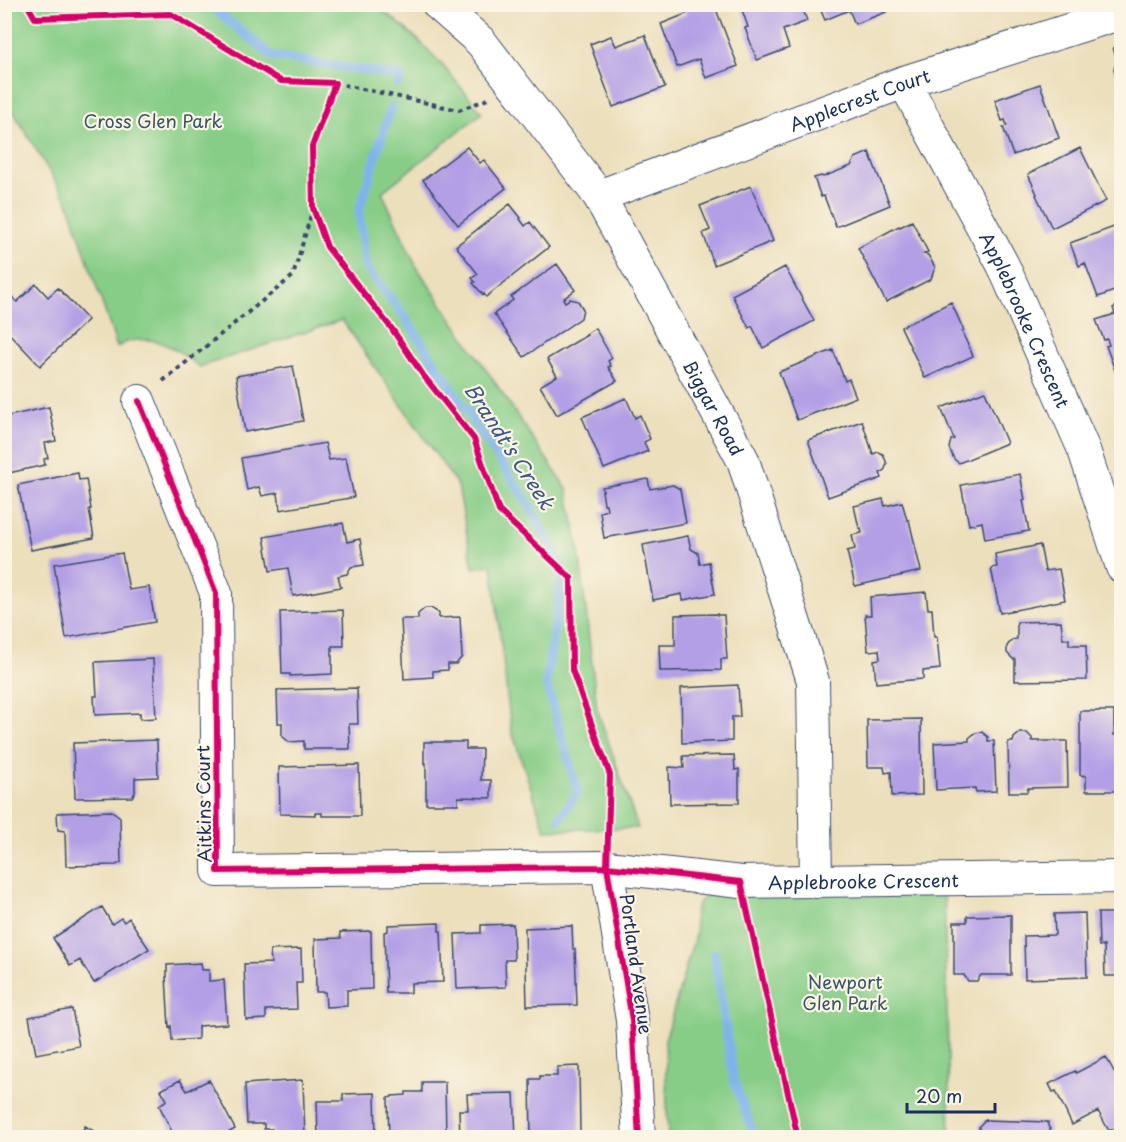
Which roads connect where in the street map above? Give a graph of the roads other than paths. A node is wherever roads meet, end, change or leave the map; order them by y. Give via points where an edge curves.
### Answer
1 (438, 4) edge
2 (1122, 13) edge
3 (904, 82) junction
4 (599, 196) junction
5 (139, 401) road end
6 (1122, 567) edge
7 (607, 867) junction
8 (1122, 877) edge
9 (816, 882) junction
10 (639, 1137) edge

1 - 4 street, Biggar Road via 481,42
2 - 3 street, Applecrest Court
3 - 4 street, Applecrest Court
3 - 6 street, Applebrooke Crescent via 1003,265 1084,450
4 - 9 street, Biggar Road via 743,460 813,681
5 - 7 street, Aitkins Court via 216,593 218,871
7 - 9 street, Applebrooke Crescent via 741,882
7 - 10 street, Portland Avenue via 632,1020
8 - 9 street, Applebrooke Crescent

